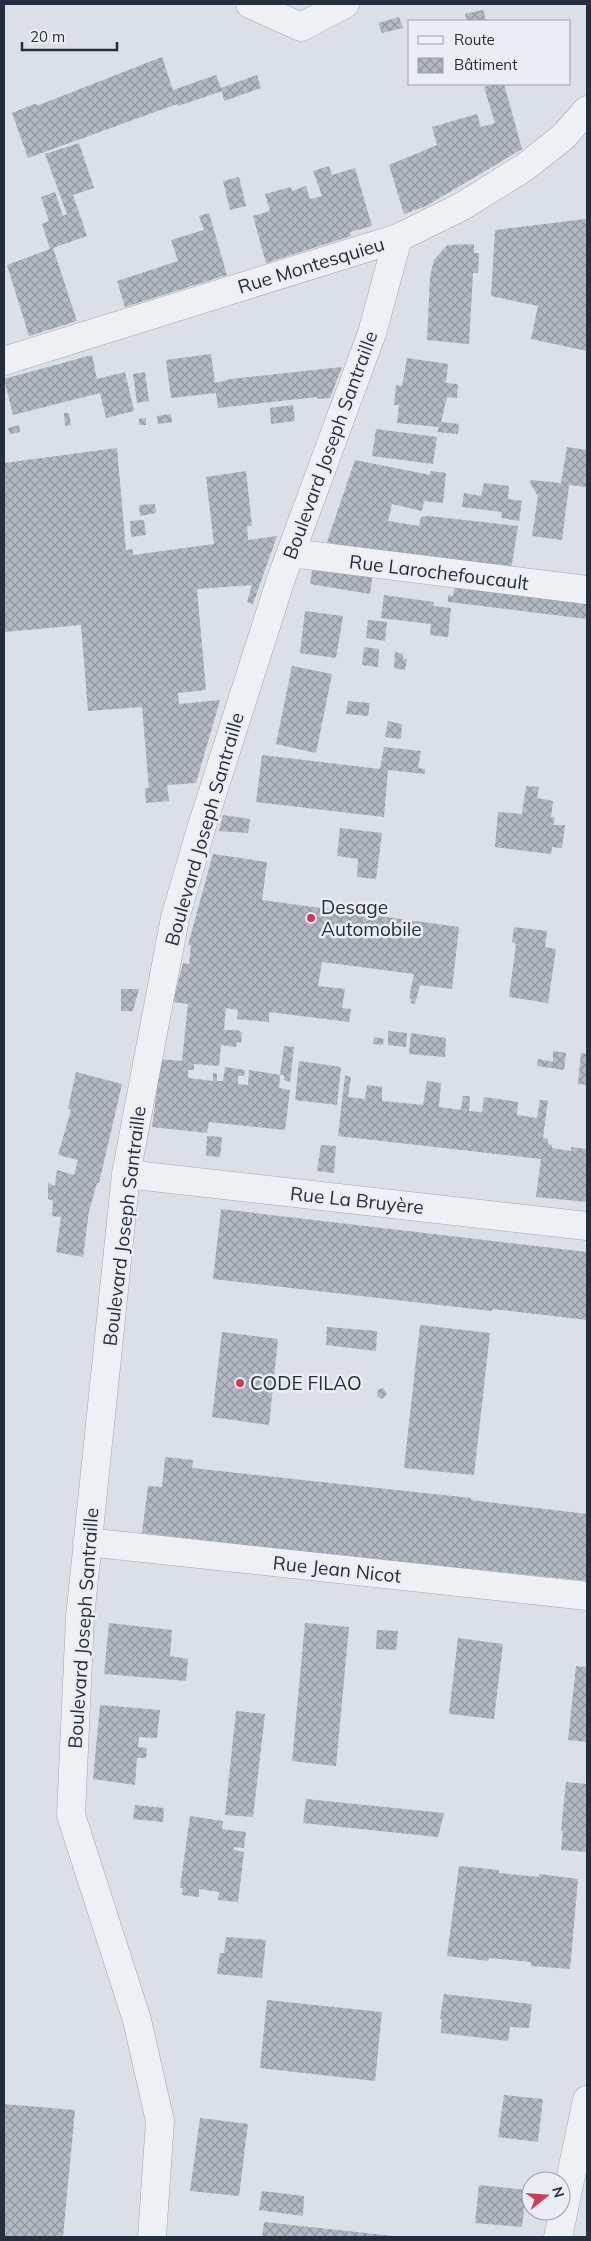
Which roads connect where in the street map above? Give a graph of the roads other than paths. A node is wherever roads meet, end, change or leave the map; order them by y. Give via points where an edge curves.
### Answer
1 (250, 4) edge
2 (345, 4) edge
3 (587, 110) edge
4 (398, 238) junction
5 (4, 361) edge
6 (291, 553) junction
7 (587, 590) edge
8 (126, 1174) junction
9 (587, 1226) edge
10 (87, 1542) junction
11 (587, 1596) edge
12 (587, 2100) edge
13 (152, 2237) edge
14 (558, 2237) edge

1 - 2 street via 301,27
3 - 4 street, Rue Montesquieu via 564,137 525,167 461,207
4 - 5 street, Rue Montesquieu
4 - 6 street, Boulevard Joseph Santraille via 372,332
6 - 7 street, Rue Larochefoucault
6 - 8 street, Boulevard Joseph Santraille via 236,717 175,918
8 - 9 street, Rue La Bruyère
8 - 10 street, Boulevard Joseph Santraille
10 - 11 street, Rue Jean Nicot
10 - 13 street, Boulevard Joseph Santraille via 80,1617 71,1815 137,2020 160,2121
12 - 14 street

